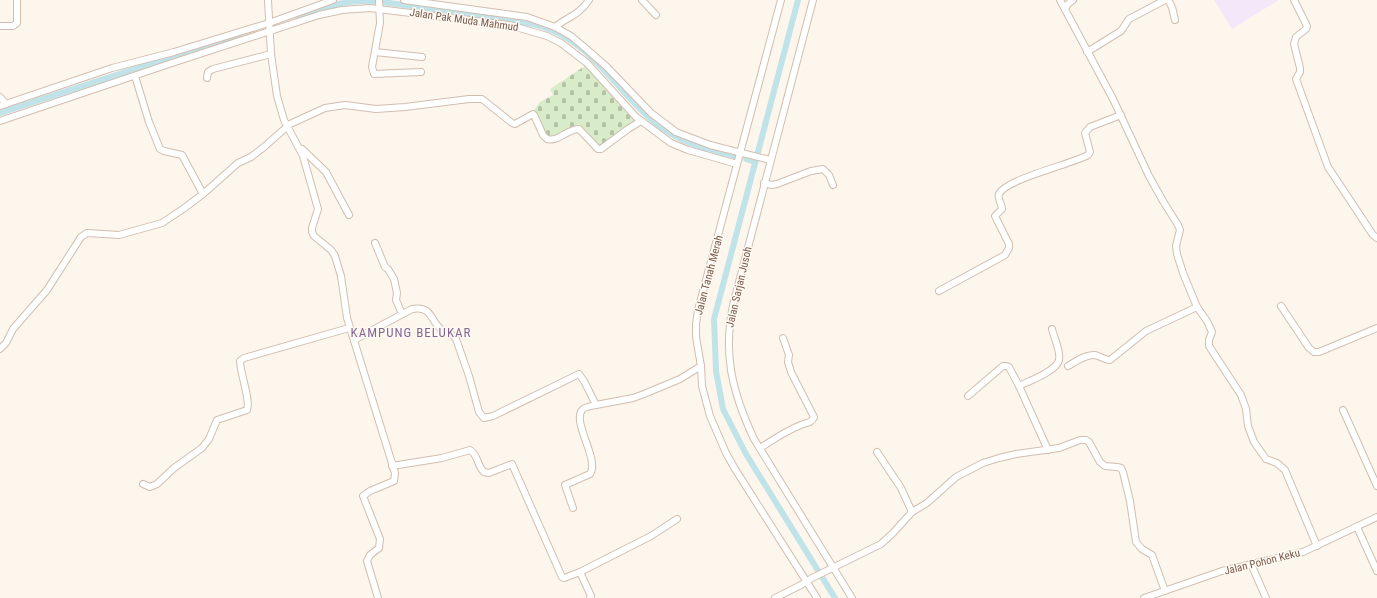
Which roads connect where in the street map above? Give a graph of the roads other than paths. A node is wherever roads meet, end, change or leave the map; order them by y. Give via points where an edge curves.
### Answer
1 (17, 0) edge
2 (268, 0) edge
3 (333, 0) edge
4 (379, 0) edge
5 (404, 0) edge
6 (588, 0) edge
7 (642, 0) edge
8 (781, 0) edge
9 (813, 0) edge
10 (1060, 0) edge
11 (1073, 0) edge
12 (1167, 0) edge
13 (1294, 0) edge
14 (379, 8) junction
15 (1065, 9) junction
16 (656, 15) dead end
17 (1176, 20) dead end
18 (0, 26) edge
19 (269, 27) junction
20 (556, 27) junction
21 (375, 52) junction
22 (1087, 52) junction
23 (271, 54) junction
24 (422, 57) dead end
25 (420, 72) dead end
26 (135, 76) junction
27 (207, 78) dead end
28 (620, 90) junction
29 (0, 97) edge
30 (3, 105) edge
31 (1121, 115) junction
32 (0, 121) edge
33 (641, 121) junction
34 (288, 127) junction
35 (300, 148) junction
36 (740, 153) junction
37 (767, 159) junction
38 (737, 164) junction
39 (764, 183) junction
40 (833, 185) dead end
41 (202, 194) junction
42 (348, 215) dead end
43 (1377, 238) edge
44 (375, 243) dead end
45 (939, 291) dead end
46 (1281, 306) dead end
47 (1197, 307) junction
48 (402, 314) junction
49 (350, 328) junction
50 (1377, 328) edge
51 (1052, 329) dead end
52 (783, 338) dead end
53 (354, 340) junction
54 (0, 348) edge
55 (700, 366) junction
56 (1068, 366) dead end
57 (1019, 386) junction
58 (968, 396) dead end
59 (596, 405) junction
60 (1343, 410) dead end
61 (760, 448) junction
62 (1048, 450) junction
63 (877, 452) dead end
64 (392, 466) junction
65 (143, 484) dead end
66 (1377, 486) edge
67 (573, 508) dead end
68 (912, 512) junction
69 (1377, 517) edge
70 (677, 519) dead end
71 (1357, 527) junction
72 (1317, 546) junction
73 (1251, 564) junction
74 (834, 568) junction
75 (1377, 571) edge
76 (580, 572) junction
77 (809, 579) junction
78 (1165, 591) junction
79 (378, 598) edge
80 (590, 598) edge
81 (775, 598) edge
82 (817, 598) edge
83 (852, 598) edge
84 (1144, 598) edge
85 (1266, 598) edge

1 - 18 street via 17,23 13,26
2 - 19 street
3 - 19 street
4 - 14 street
5 - 20 street via 527,17
6 - 20 street via 576,15
7 - 16 street
8 - 36 street, Jalan Tanah Merah
9 - 37 street, Jalan Sarjan Jusoh
10 - 15 street
11 - 15 street
12 - 17 street via 1172,6
12 - 22 street via 1129,19 1121,31
13 - 43 street via 1307,26 1294,40 1300,68 1296,79 1328,167
14 - 19 street, Jalan Pak Muda Mahmud via 342,10
14 - 21 street via 380,23
14 - 28 street, Jalan Pak Muda Mahmud via 509,25 547,36 561,43
15 - 22 street
19 - 23 street
19 - 26 street
19 - 30 street via 112,68
20 - 28 street via 571,36 607,67
21 - 24 street
21 - 25 street via 372,67 374,74
22 - 31 street
23 - 27 street via 214,69 208,72
23 - 34 street via 282,115
26 - 32 street
26 - 41 street via 160,149 182,155
28 - 33 street, Jalan Pak Muda Mahmud
28 - 36 street via 676,132
29 - 30 street
31 - 45 street via 1087,130 1085,133 1090,152 1088,155 1035,174 1000,193 1002,209 995,216 1009,244 1008,251
31 - 47 street via 1149,176 1178,225 1180,233 1176,246 1177,254
33 - 34 street via 598,150 579,129 553,140 547,139 533,114 514,124 482,99 376,109 345,105 312,113
33 - 38 street, Jalan Pak Muda Mahmud via 671,143
34 - 35 street
34 - 41 street via 251,157 238,163
35 - 42 street via 326,172
35 - 49 street via 318,209 312,232 335,256
36 - 37 street
36 - 38 street, Jalan Tanah Merah
37 - 39 street, Jalan Sarjan Jusoh
38 - 55 street, Jalan Tanah Merah via 698,310 696,337
39 - 40 street via 777,184 823,169
39 - 61 street, Jalan Sarjan Jusoh via 728,335 734,386 744,416
41 - 54 street via 162,222 119,234 87,233 81,237 47,290
44 - 48 street via 385,267 394,279 396,300
46 - 50 street via 1314,352
47 - 56 street via 1146,331 1110,360 1088,355
47 - 72 street via 1212,332 1209,346 1241,395 1254,442 1266,459 1277,463 1285,470
48 - 53 street
48 - 59 street via 412,309 423,308 442,329 453,334 479,412 484,418 579,374
49 - 53 street
49 - 65 street via 240,361 247,410 217,420 202,448 157,484 150,487
51 - 57 street via 1059,361 1054,368
52 - 61 street via 791,372 814,417 810,423 800,425
53 - 64 street
55 - 59 street via 680,379 644,394
55 - 77 street, Jalan Tanah Merah via 705,402 726,453
57 - 58 street via 1009,367 1003,366
57 - 62 street
59 - 67 street via 581,411 585,440 593,467 590,474 565,485
60 - 66 street
61 - 74 street, Jalan Sarjan Jusoh
62 - 68 street via 999,458 963,472 927,503
62 - 78 street via 1086,440 1090,442 1100,462 1105,466 1121,468 1130,501 1136,542 1152,556
63 - 68 street via 901,488
64 - 76 street via 442,458 470,450 484,472 490,473 512,464 562,578
64 - 79 street via 395,473 394,481 363,496 380,539 379,548 367,560
68 - 74 street via 880,544
69 - 71 street, Jalan Pohon Keku
70 - 76 street via 651,536
71 - 72 street, Jalan Pohon Keku
71 - 75 street
72 - 73 street, Jalan Pohon Keku via 1287,557
73 - 78 street, Jalan Pohon Keku via 1222,571
73 - 85 street
74 - 77 street
74 - 83 street, Jalan Sarjan Jusoh
76 - 80 street
77 - 81 street
77 - 82 street, Jalan Tanah Merah
78 - 84 street, Jalan Pohon Keku

